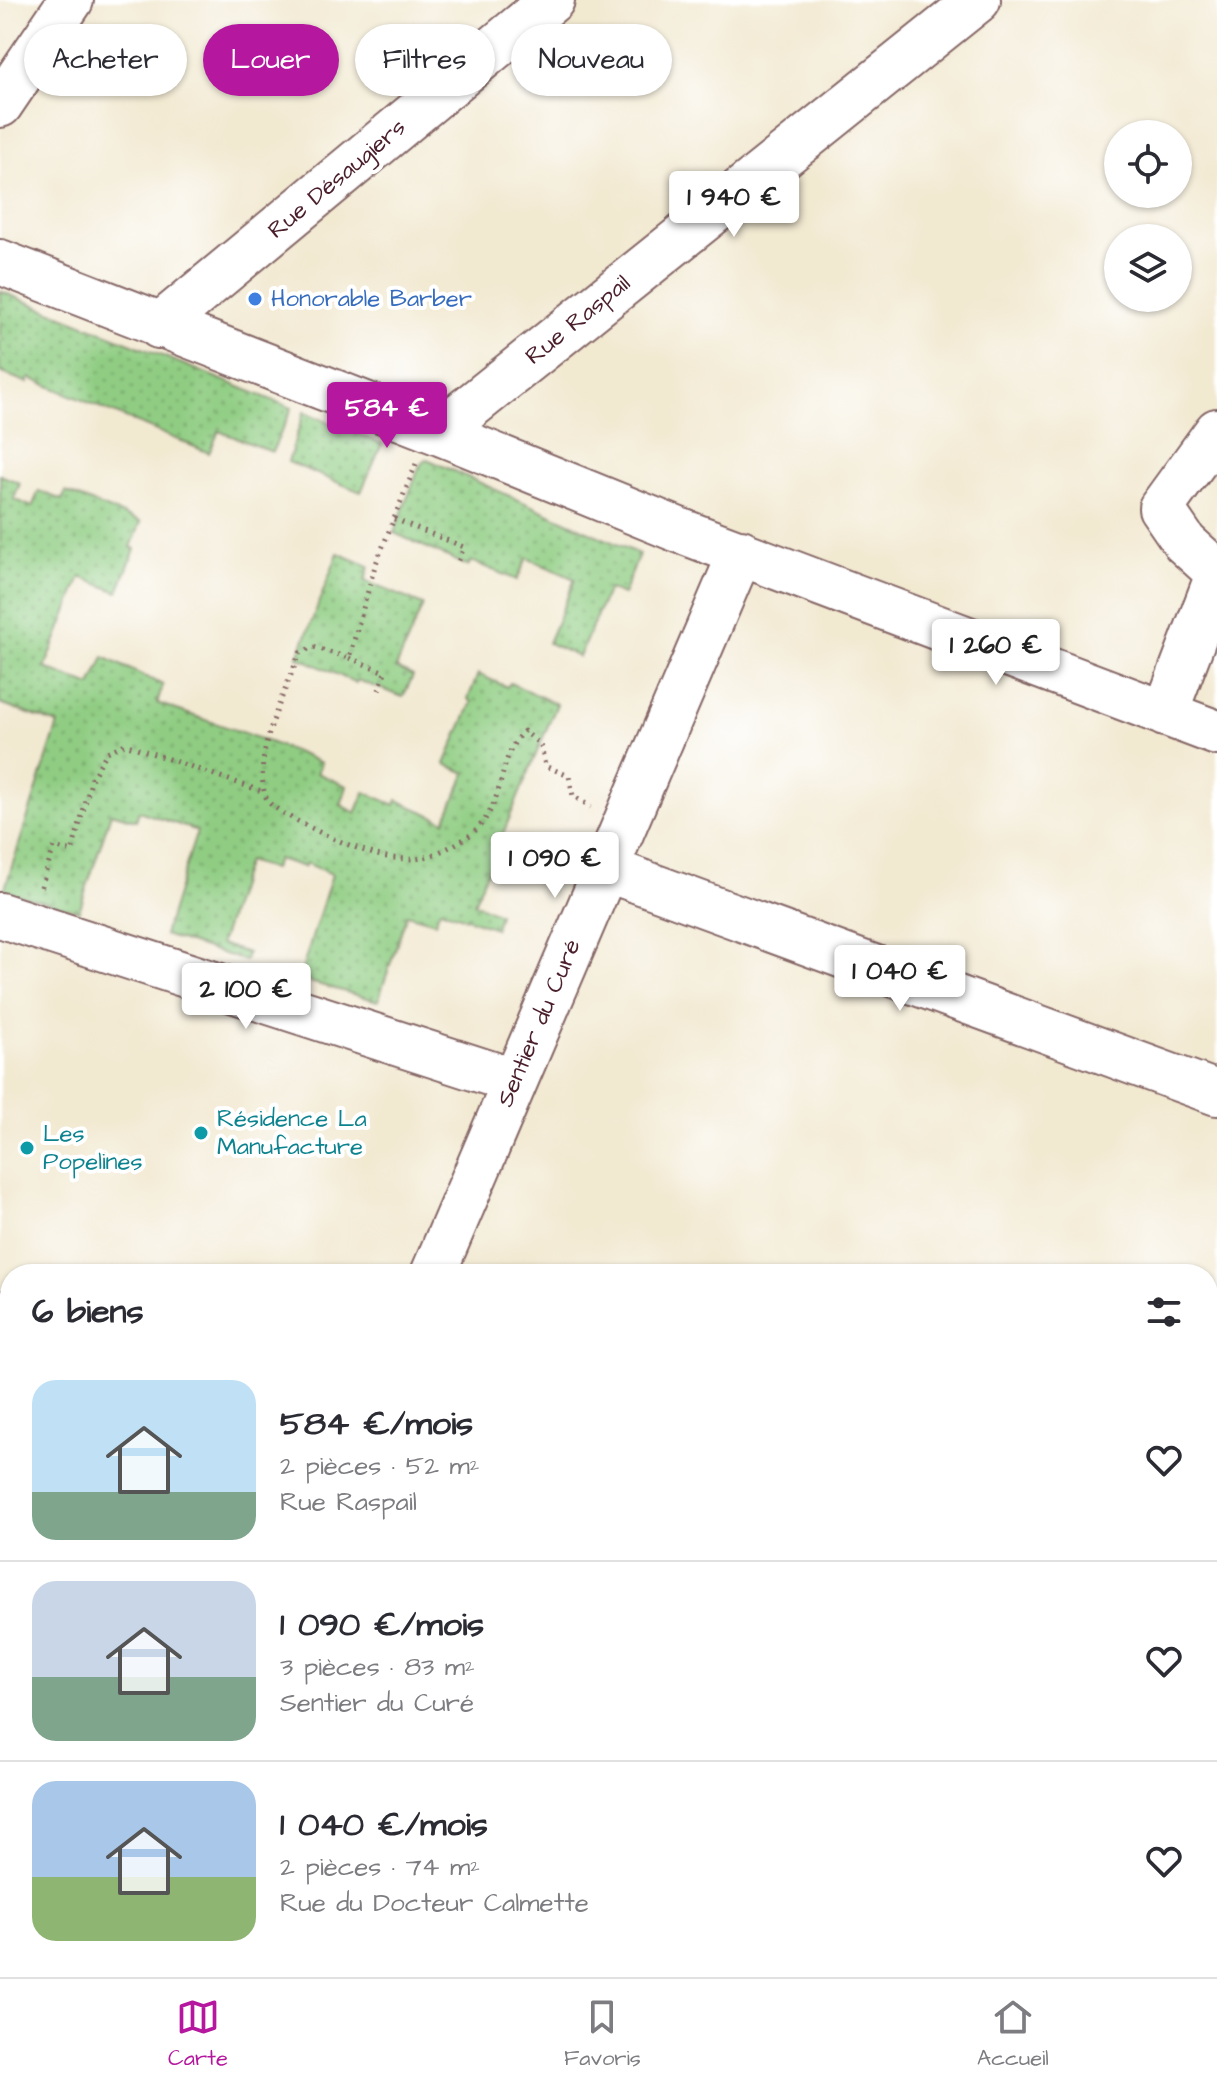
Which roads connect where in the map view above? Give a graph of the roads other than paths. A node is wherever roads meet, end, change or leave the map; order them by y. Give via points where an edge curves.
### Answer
1 (71, 0) edge
2 (552, 0) edge
3 (978, 0) edge
4 (0, 105) edge
5 (0, 262) edge
6 (159, 326) junction
7 (1217, 431) edge
8 (437, 432) junction
9 (741, 552) junction
10 (1217, 575) edge
11 (1165, 714) junction
12 (1217, 733) edge
13 (606, 869) junction
14 (14, 920) edge
15 (514, 1081) junction
16 (1217, 1093) edge
17 (437, 1264) edge

1 - 4 street
2 - 6 street, Rue Désaugiers
3 - 8 street, Rue Raspail
5 - 6 street
6 - 8 street
7 - 10 street via 1161,508 1185,543
8 - 9 street
9 - 11 street
9 - 13 street, Sentier du Curé
10 - 11 street
11 - 12 street
13 - 15 street, Sentier du Curé
13 - 16 street
14 - 15 street
15 - 17 street, Sentier du Curé

